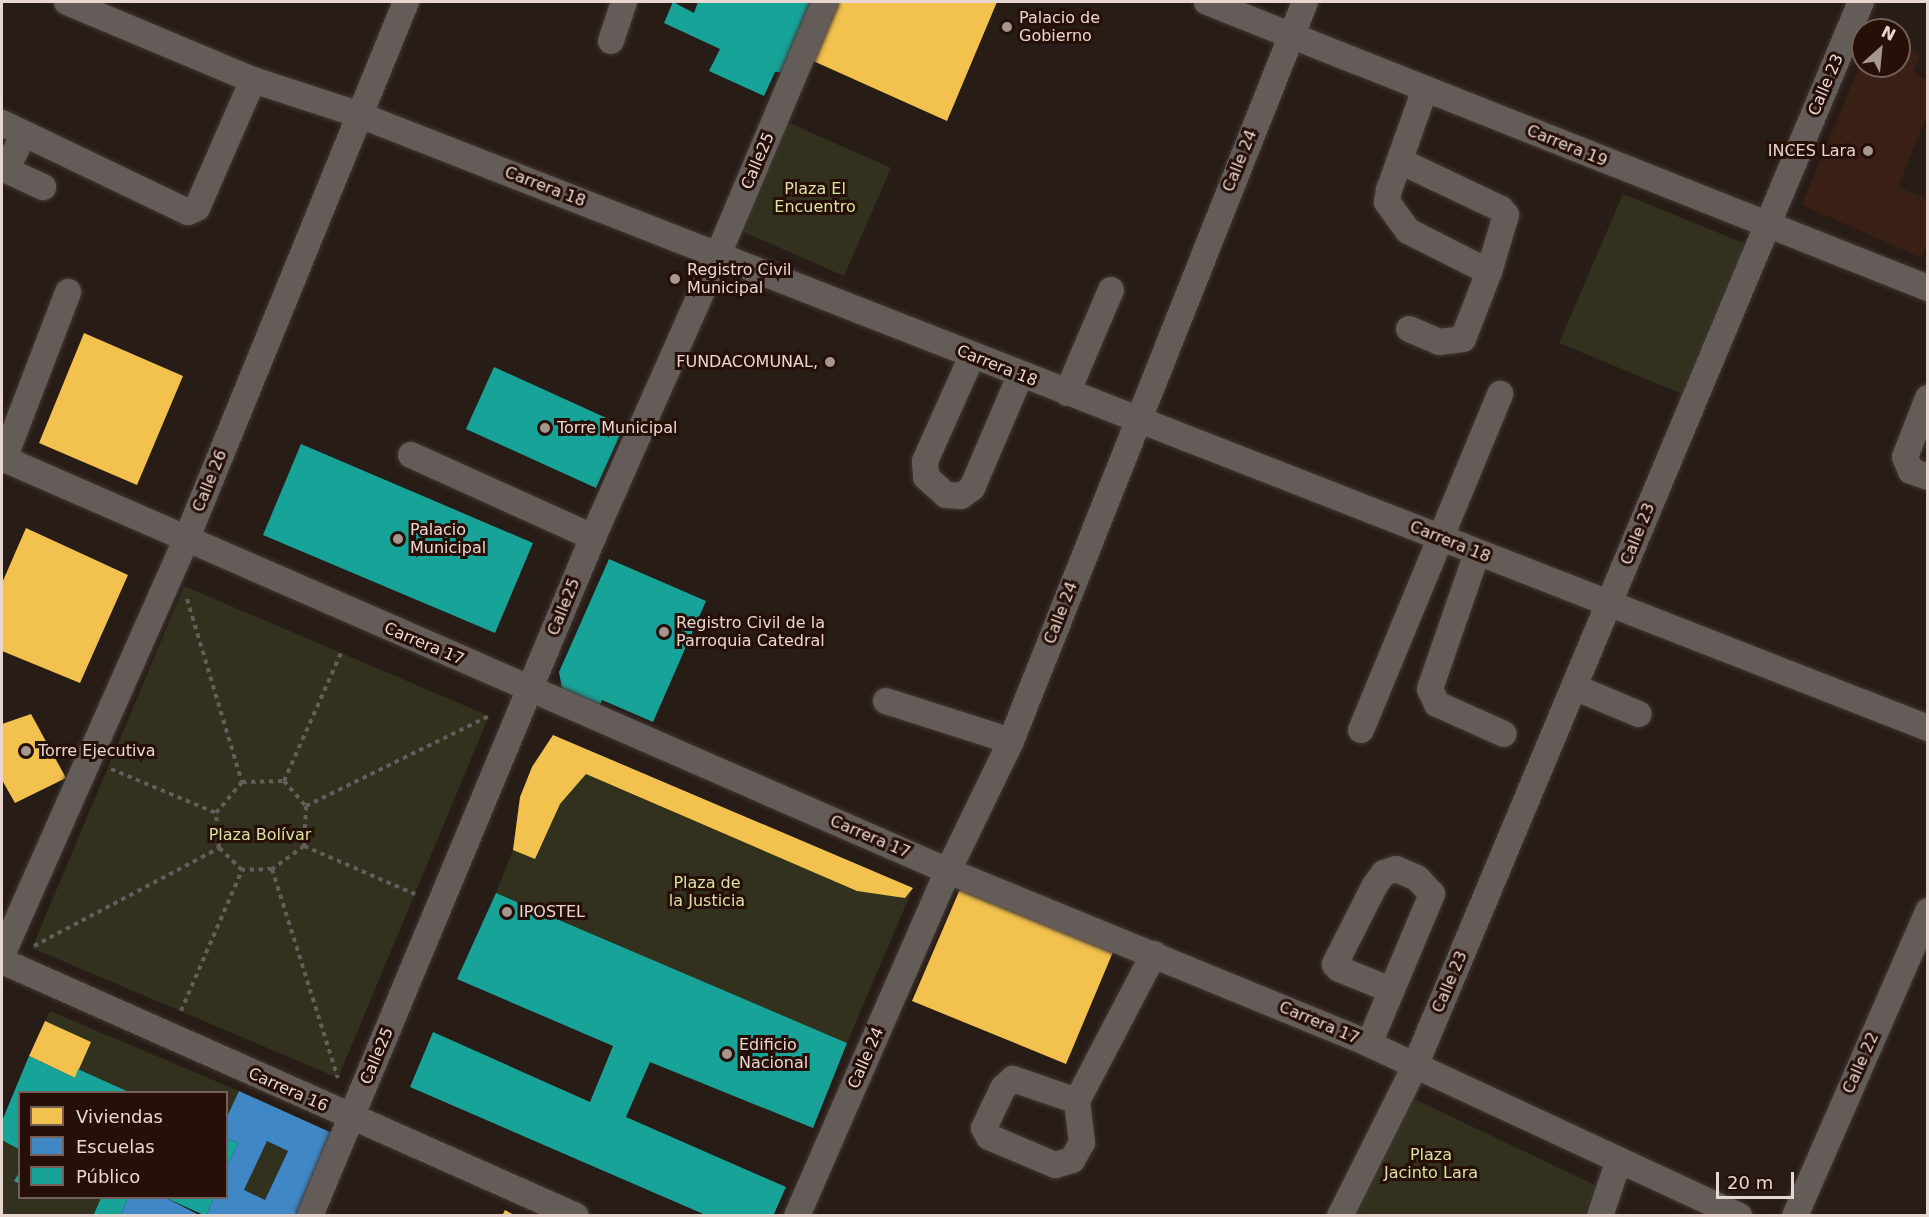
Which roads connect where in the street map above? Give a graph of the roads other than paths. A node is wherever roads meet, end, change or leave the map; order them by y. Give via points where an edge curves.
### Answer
1 (67, 2) edge
2 (406, 2) edge
3 (624, 2) edge
4 (825, 2) edge
5 (1207, 2) edge
6 (1305, 2) edge
7 (1862, 2) edge
8 (1290, 35) junction
9 (611, 41) dead end
10 (253, 80) junction
11 (1425, 89) junction
12 (357, 114) junction
13 (13, 128) edge
14 (1400, 161) junction
15 (4, 169) edge
16 (43, 188) dead end
17 (1765, 226) junction
18 (718, 255) junction
19 (1489, 272) junction
20 (1928, 288) edge
21 (1111, 290) dead end
22 (68, 292) dead end
23 (1409, 329) dead end
24 (972, 356) junction
25 (1020, 376) junction
26 (1067, 393) junction
27 (1500, 394) dead end
28 (1928, 398) edge
29 (1137, 418) junction
30 (411, 455) dead end
31 (3, 458) edge
32 (1928, 477) edge
33 (593, 537) junction
34 (1442, 538) junction
35 (186, 540) junction
36 (1477, 554) junction
37 (1609, 604) junction
38 (1574, 687) junction
39 (530, 690) junction
40 (886, 701) dead end
41 (1640, 714) dead end
42 (1928, 729) edge
43 (1361, 730) dead end
44 (1504, 734) dead end
45 (1011, 741) junction
46 (948, 871) junction
47 (1928, 911) edge
48 (1154, 954) junction
49 (2, 955) edge
50 (2, 961) edge
51 (1391, 990) junction
52 (1370, 1044) junction
53 (1414, 1066) junction
54 (1077, 1101) dead end
55 (351, 1119) junction
56 (1619, 1160) junction
57 (310, 1215) edge
58 (576, 1215) edge
59 (797, 1215) edge
60 (1340, 1215) edge
61 (1599, 1215) edge
62 (1739, 1215) edge
63 (1795, 1215) edge

1 - 10 street, Carrera 18
2 - 12 street, Calle 26
3 - 9 street
4 - 18 street, Calle25
5 - 8 street, Carrera 19
6 - 8 street, Calle 24
7 - 17 street, Calle 23
8 - 11 street, Carrera 19
8 - 29 street, Calle 24
10 - 12 street, Carrera 18
10 - 13 street via 197,208 188,212
11 - 14 street
11 - 17 street, Carrera 19
12 - 18 street, Carrera 18
12 - 35 street, Calle 26
13 - 15 street
14 - 19 street via 1387,202 1394,215 1408,231
14 - 19 street via 1506,215
15 - 16 street
17 - 20 street, Carrera 19
17 - 37 street, Calle 23
18 - 24 street, Carrera 18
18 - 33 street, Calle25
19 - 23 street via 1463,339 1439,342
21 - 26 street
22 - 31 street
24 - 25 street, Carrera 18
24 - 25 street via 926,461 926,477 946,495 962,496 972,488
25 - 26 street, Carrera 18
26 - 29 street, Carrera 18
27 - 34 street
28 - 32 street via 1905,457 1911,471
29 - 34 street, Carrera 18
29 - 45 street, Calle 24
30 - 33 street
31 - 35 street, Carrera 17
33 - 39 street, Calle25
34 - 36 street, Carrera 18
34 - 43 street
35 - 39 street, Carrera 17
35 - 49 street, Calle 26
36 - 37 street, Carrera 18
36 - 44 street via 1430,689 1437,704
37 - 38 street, Calle 23
37 - 42 street, Carrera 18
38 - 41 street
38 - 53 street, Calle 23
39 - 46 street, Carrera 17
39 - 55 street, Calle25
40 - 45 street
45 - 46 street, Calle 24
46 - 48 street, Carrera 17
46 - 59 street, Calle 24
47 - 63 street, Calle 22
48 - 52 street, Carrera 17
48 - 54 street
50 - 55 street, Carrera 16
51 - 51 street via 1432,894 1417,878 1396,869 1384,873 1375,885 1335,964
51 - 52 street
52 - 53 street, Carrera 17
53 - 56 street, Carrera 17
53 - 60 street, Calle 23
55 - 57 street, Calle25
55 - 58 street, Carrera 16
56 - 61 street
56 - 62 street, Carrera 17

